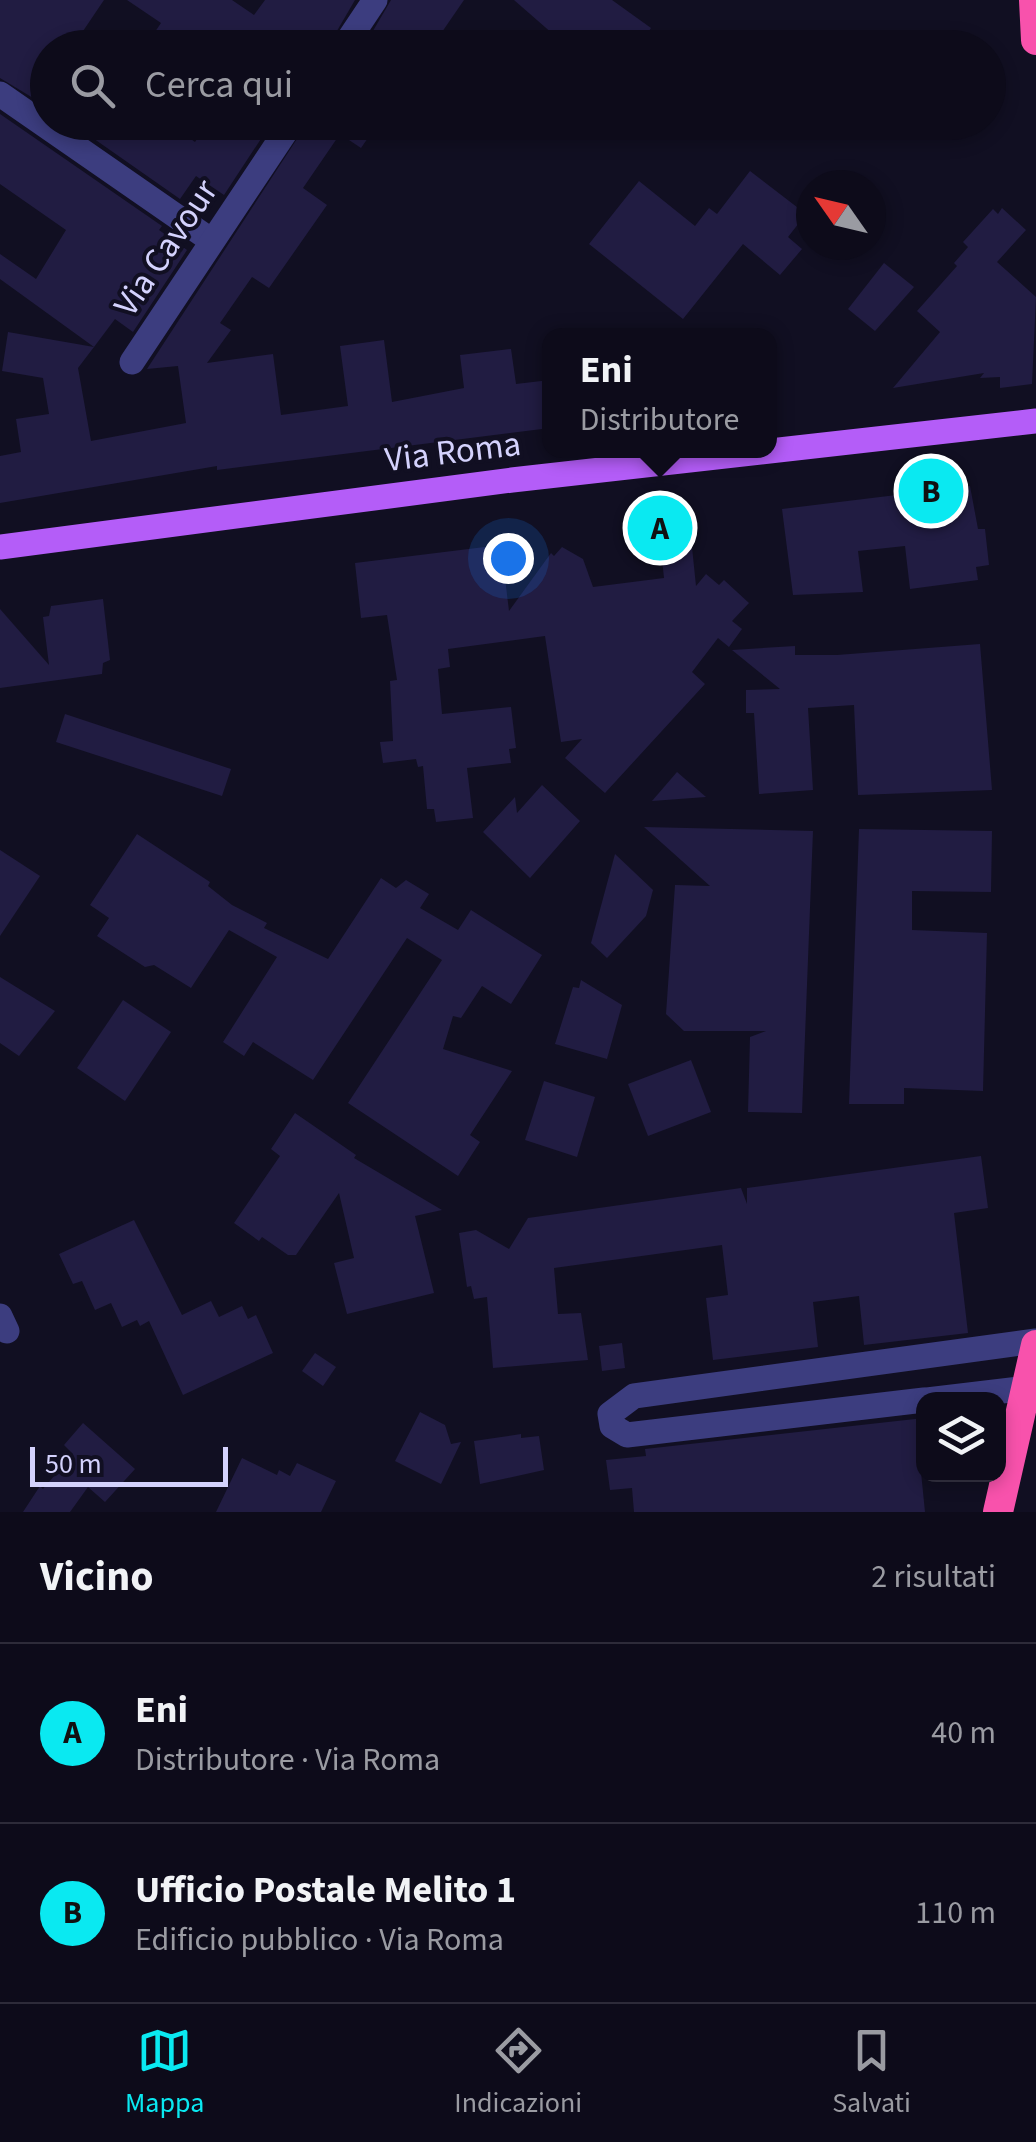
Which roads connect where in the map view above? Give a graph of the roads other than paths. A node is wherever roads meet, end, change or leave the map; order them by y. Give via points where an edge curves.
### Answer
1 (374, 0) edge
2 (1034, 0) edge
3 (355, 30) edge
4 (1036, 40) edge
5 (0, 94) edge
6 (30, 115) edge
7 (66, 140) edge
8 (280, 140) edge
9 (212, 241) junction
10 (132, 362) dead end
11 (1036, 421) edge
12 (777, 450) edge
13 (707, 458) edge
14 (0, 547) edge
15 (1036, 1343) edge
16 (1036, 1387) edge
17 (993, 1392) edge
18 (916, 1401) edge
19 (998, 1512) edge

1 - 3 street
2 - 4 highway
5 - 6 street
7 - 9 street
8 - 9 street, Via Cavour
9 - 10 street, Via Cavour
11 - 12 main road, Via Roma
13 - 14 main road, Via Roma
15 - 18 street via 634,1396 610,1414 612,1426 627,1435
15 - 19 highway, bridge
16 - 17 street

